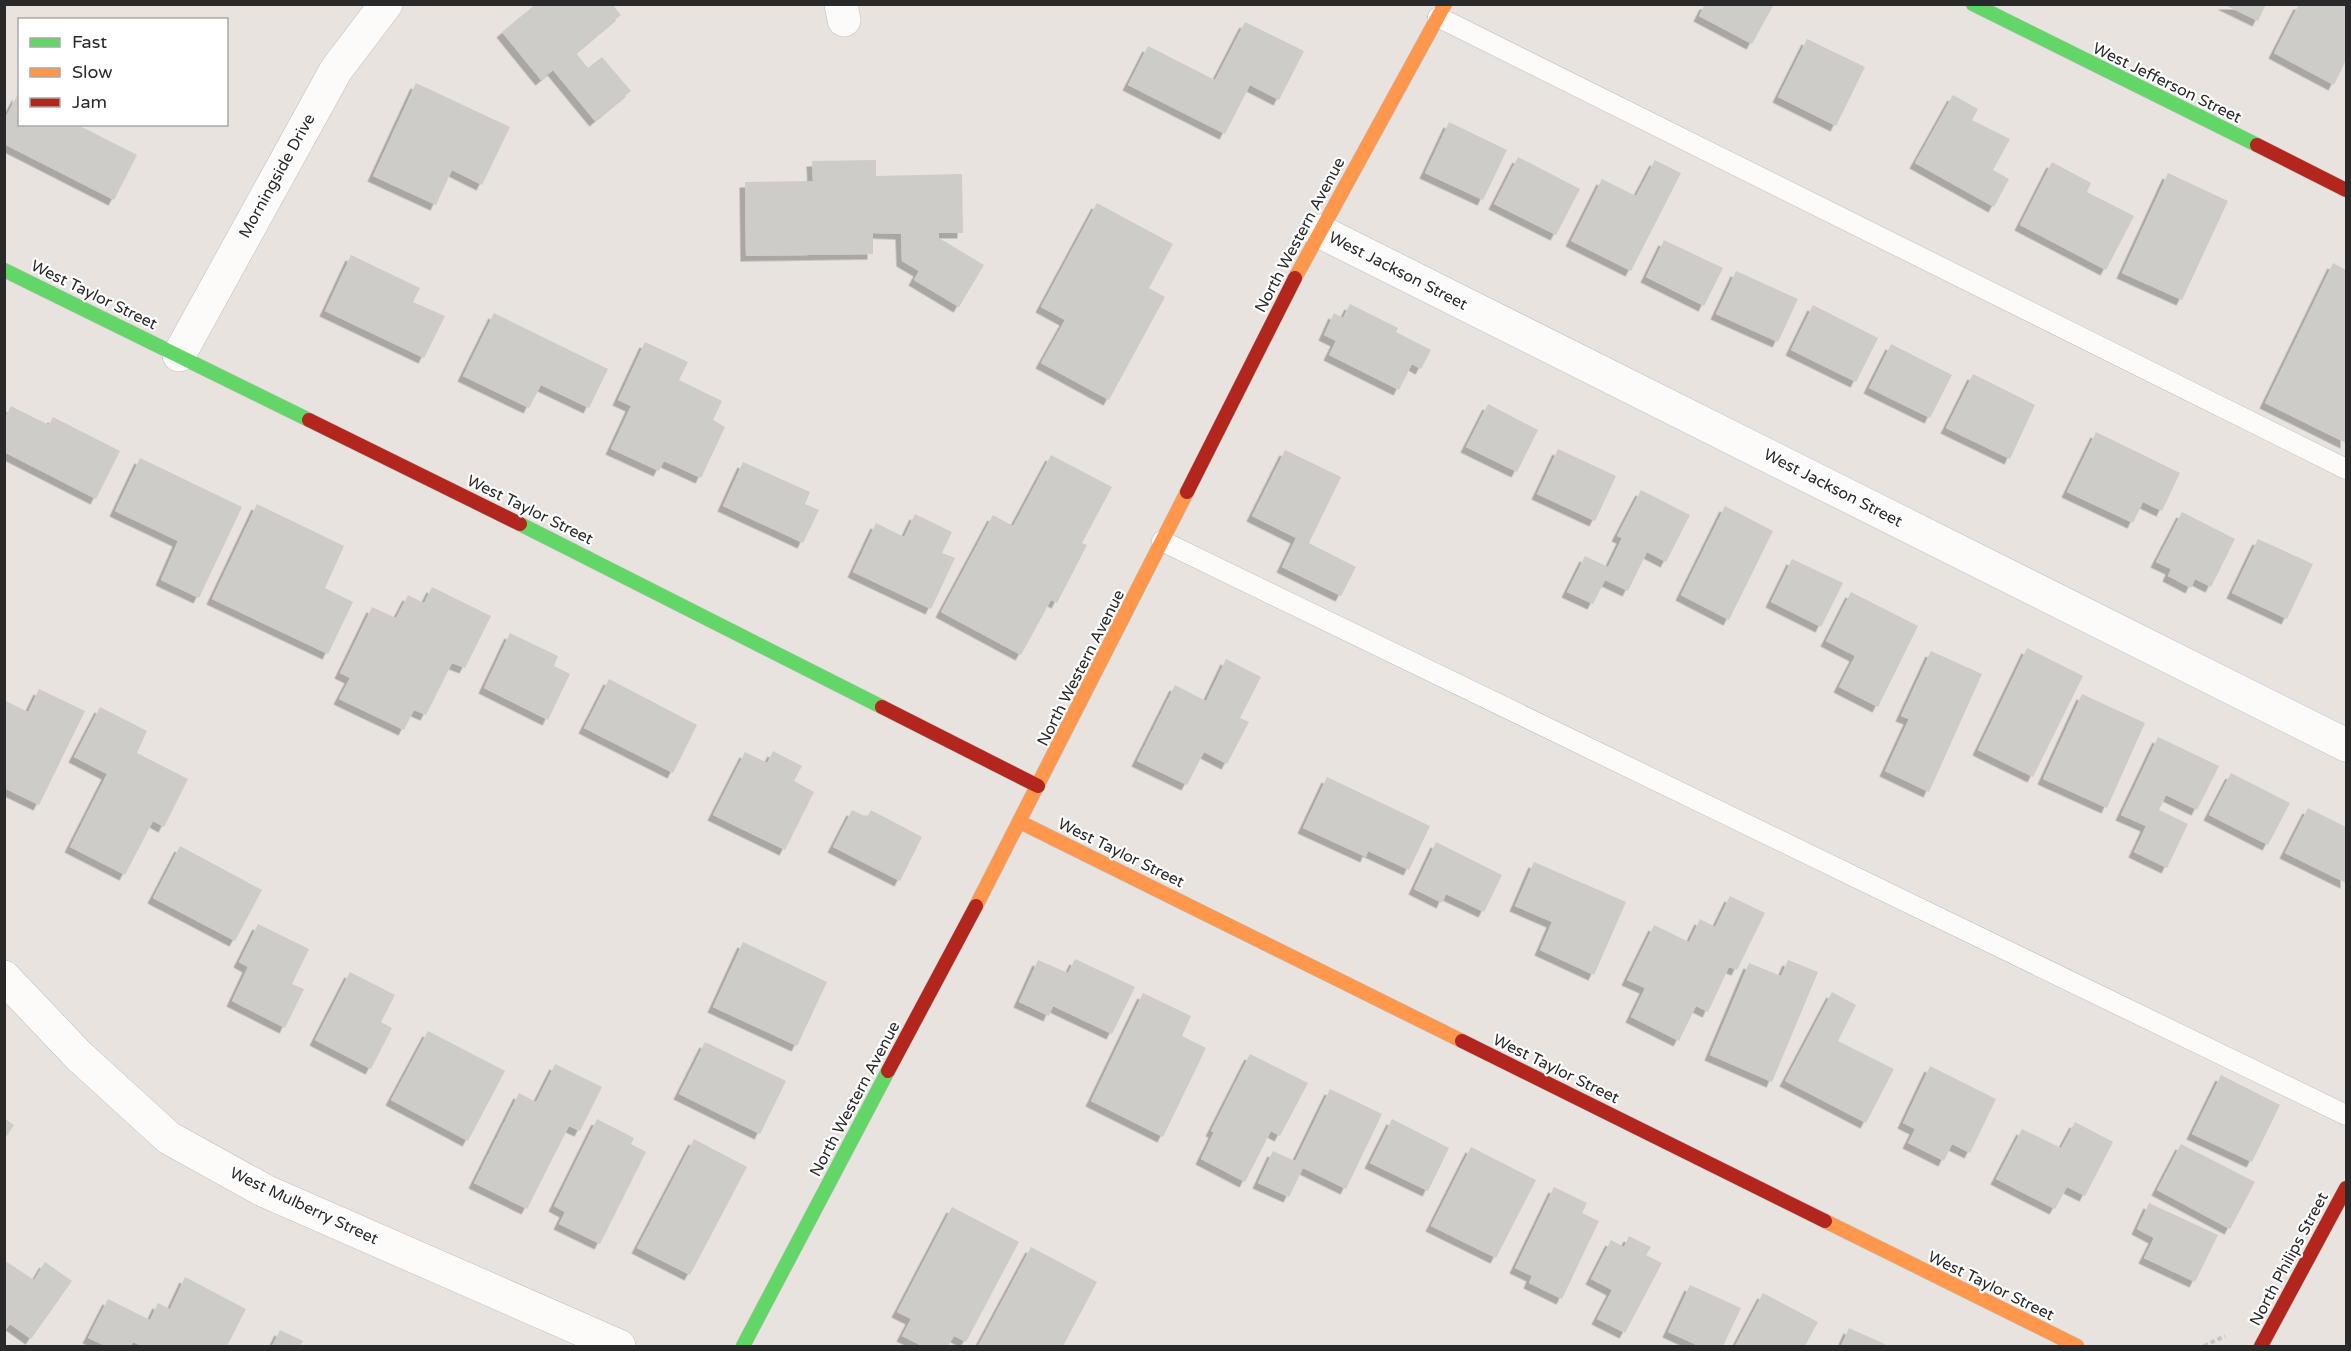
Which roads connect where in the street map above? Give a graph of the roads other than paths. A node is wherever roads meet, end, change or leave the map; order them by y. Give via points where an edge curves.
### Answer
1 (386, 4) edge
2 (1973, 4) edge
3 (1442, 11) edge
4 (2346, 190) edge
5 (1319, 231) junction
6 (4, 270) edge
7 (179, 355) junction
8 (2346, 469) edge
9 (1162, 541) junction
10 (2346, 745) edge
11 (1038, 786) junction
12 (1020, 822) junction
13 (4, 977) edge
14 (2346, 1116) edge
15 (2346, 1188) edge
16 (619, 1347) edge
17 (743, 1347) edge
18 (2077, 1347) edge
19 (2261, 1347) edge

1 - 7 street, Morningside Drive via 336,70
2 - 4 street, West Jefferson Street
3 - 5 street, North Western Avenue
3 - 8 lane
5 - 9 street, North Western Avenue
5 - 10 street, West Jackson Street
6 - 7 street, West Taylor Street
7 - 11 street, West Taylor Street
9 - 11 street, North Western Avenue
9 - 14 lane
11 - 12 street, North Western Avenue
12 - 17 street, North Western Avenue
12 - 18 street, West Taylor Street
13 - 16 street, West Mulberry Street via 79,1056 169,1138 265,1191
15 - 19 street, North Philips Street

